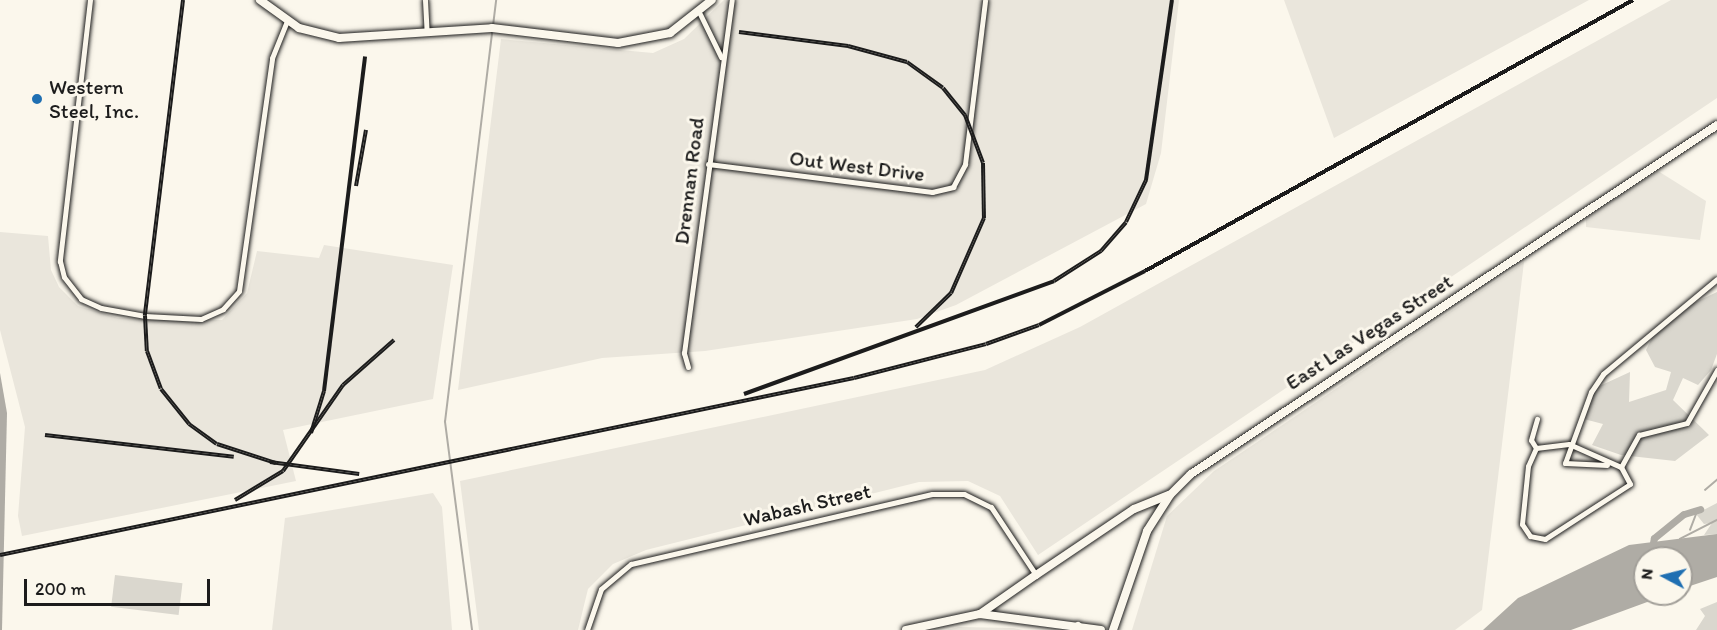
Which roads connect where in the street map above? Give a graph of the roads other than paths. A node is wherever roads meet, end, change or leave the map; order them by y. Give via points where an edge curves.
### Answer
1 (90, 0) edge
2 (260, 0) edge
3 (425, 0) edge
4 (712, 0) edge
5 (732, 0) edge
6 (985, 0) edge
7 (700, 14) junction
8 (287, 21) junction
9 (427, 33) junction
10 (722, 58) junction
11 (1717, 125) edge
12 (708, 164) junction
13 (1717, 279) edge
14 (688, 367) dead end
15 (1717, 370) edge
16 (1537, 419) dead end
17 (1569, 444) junction
18 (1536, 448) junction
19 (1607, 465) junction
20 (1621, 467) junction
21 (1170, 495) junction
22 (1036, 575) junction
23 (980, 614) junction
24 (1079, 628) edge
25 (587, 630) edge
26 (906, 630) edge
27 (1101, 630) edge
28 (1113, 630) edge

1 - 8 street via 60,261 64,277 81,299 138,315 201,319 223,309 239,291 272,58
2 - 8 main road
3 - 9 street
4 - 7 main road
5 - 10 street, Drennan Road
6 - 12 street, Out West Drive via 965,164 953,188 932,192
7 - 9 main road via 640,42 504,29
7 - 10 street
8 - 9 main road via 339,38
10 - 12 street, Drennan Road
11 - 21 main road, East Las Vegas Street via 1238,440
12 - 14 street, Drennan Road via 684,353
13 - 17 street via 1603,374
15 - 20 street via 1686,423 1639,435
16 - 18 street via 1531,440
17 - 18 street
17 - 19 street
17 - 19 street via 1565,463
18 - 20 street via 1528,466 1522,524 1530,536 1545,539 1624,492 1630,484
19 - 20 street
21 - 22 main road via 1134,509
21 - 28 main road, East Las Vegas Street via 1138,551
22 - 23 main road
22 - 25 street, Wabash Street via 991,507 964,494 940,493 631,564 600,589
23 - 24 main road
23 - 26 main road
24 - 27 main road

